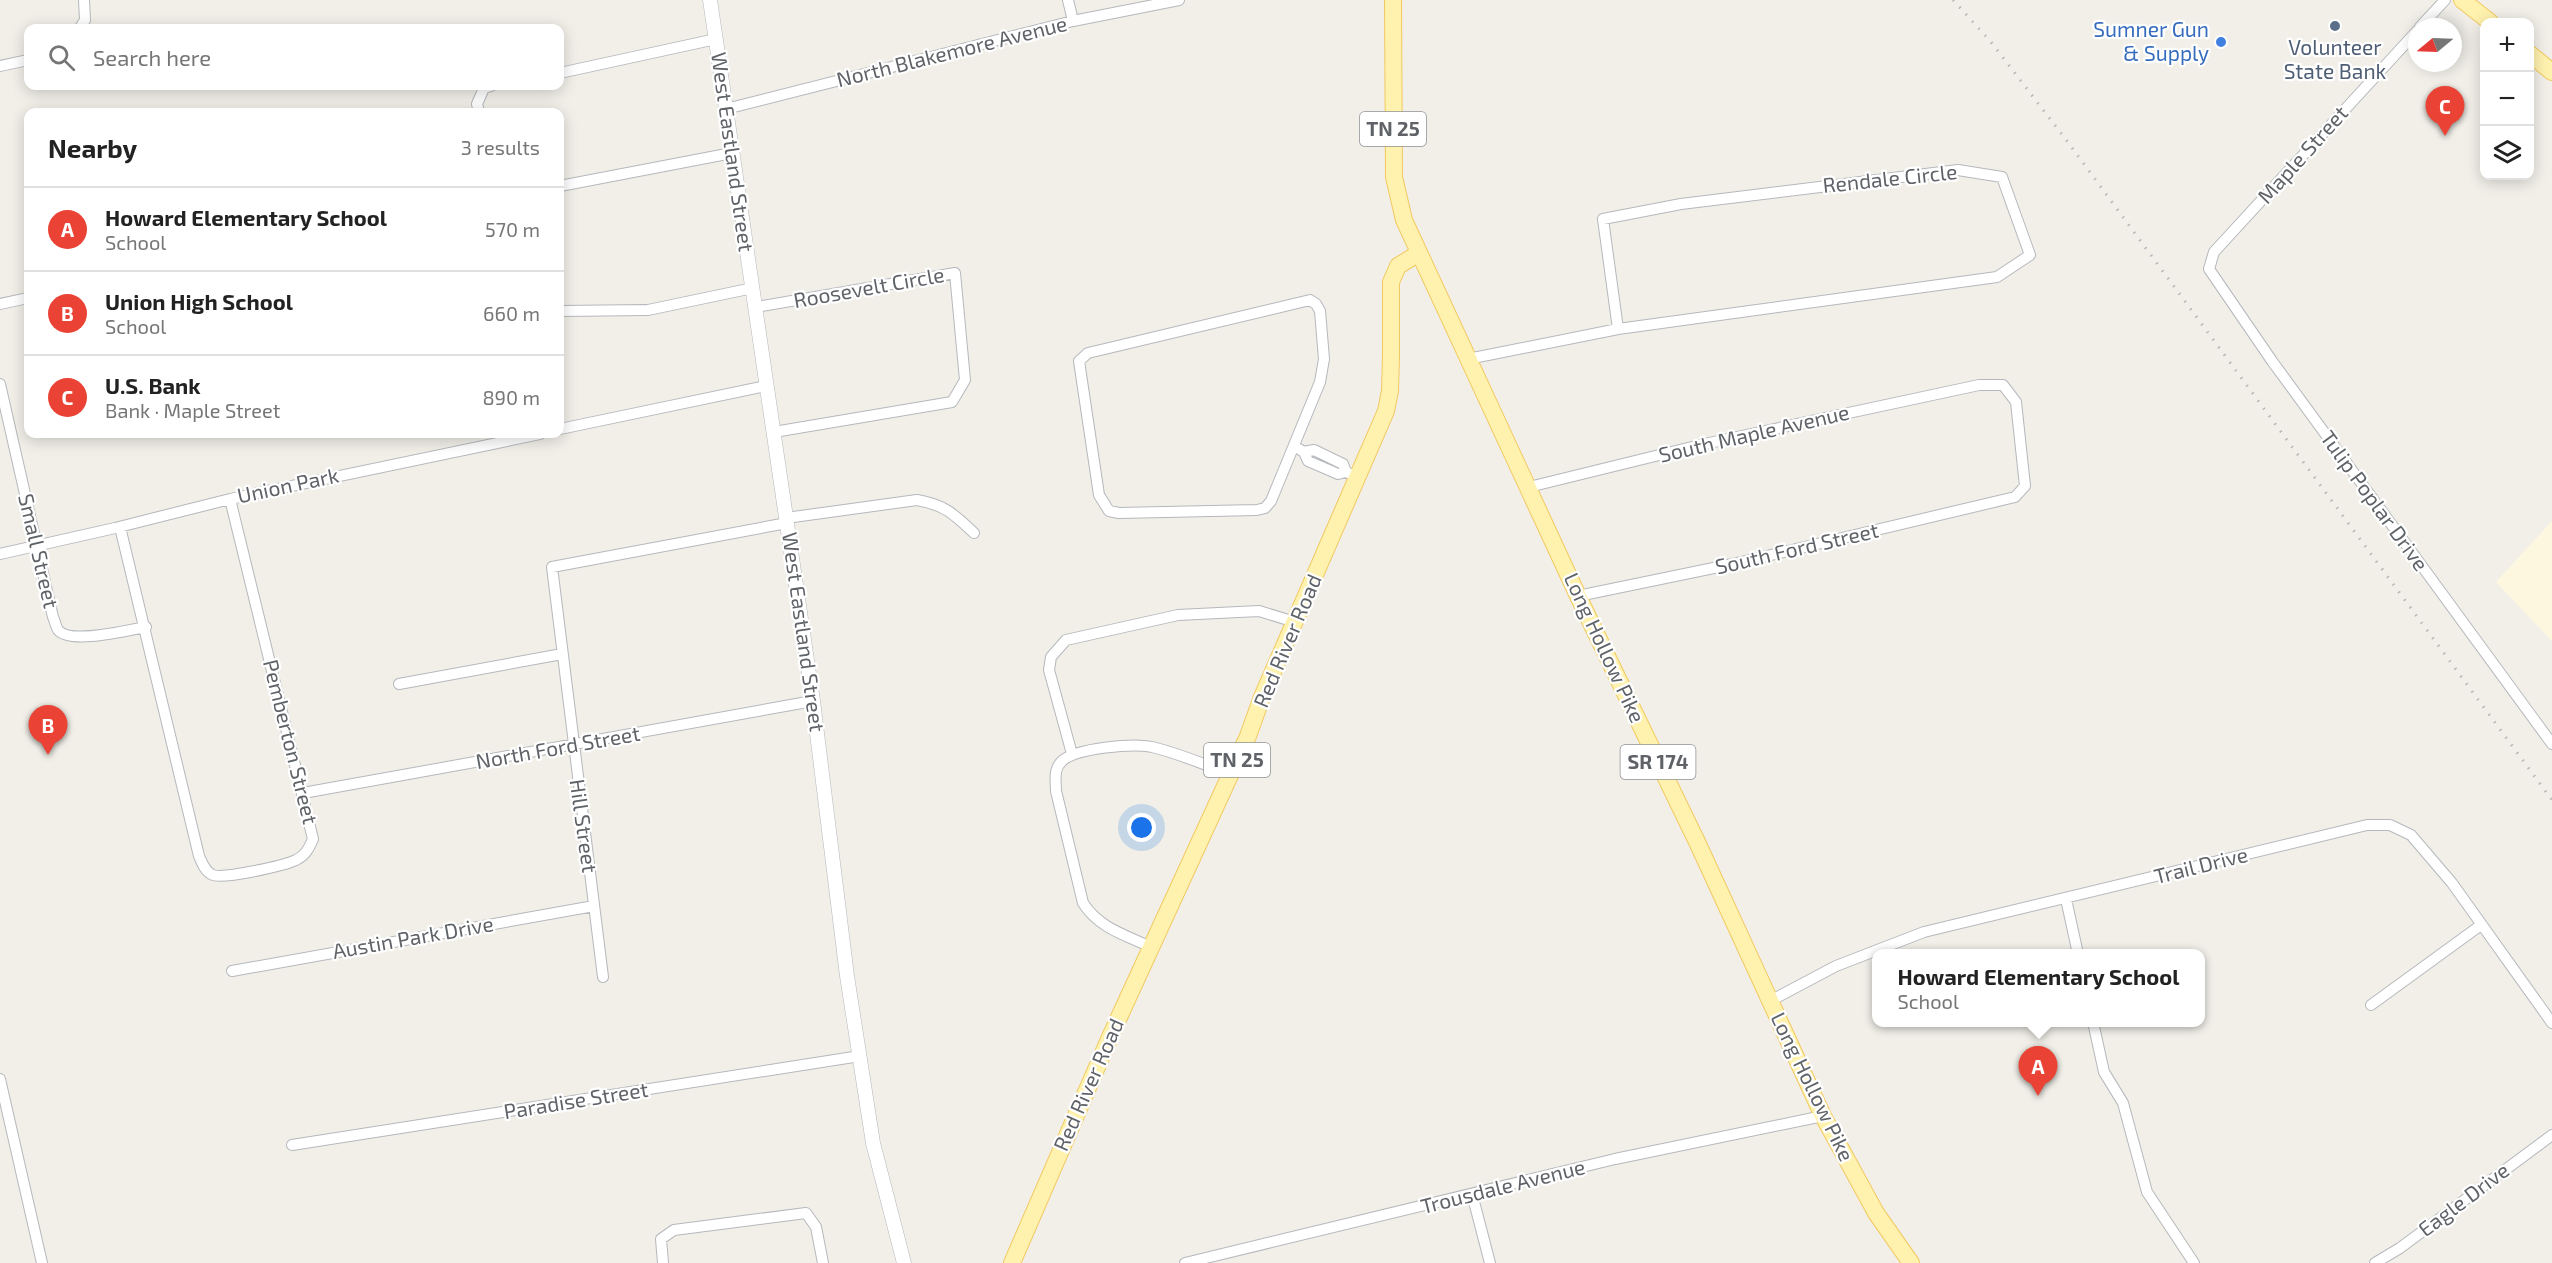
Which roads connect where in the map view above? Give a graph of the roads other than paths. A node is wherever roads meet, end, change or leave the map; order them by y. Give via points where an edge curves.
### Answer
1 (84, 0) edge
2 (710, 0) edge
3 (1068, 0) edge
4 (1179, 0) edge
5 (1393, 0) edge
6 (2445, 0) edge
7 (2462, 0) edge
8 (2428, 18) edge
9 (2485, 18) edge
10 (1073, 21) junction
11 (82, 24) edge
12 (716, 39) junction
13 (2408, 40) edge
14 (2534, 58) edge
15 (24, 61) edge
16 (0, 66) edge
17 (564, 72) edge
18 (2552, 72) edge
19 (483, 90) edge
20 (478, 108) edge
21 (726, 109) junction
22 (732, 153) junction
23 (564, 185) edge
24 (2214, 252) joint
25 (1419, 254) junction
26 (753, 288) junction
27 (24, 299) edge
28 (0, 304) edge
29 (756, 307) junction
30 (564, 311) edge
31 (1618, 329) junction
32 (1468, 358) junction
33 (0, 384) edge
34 (766, 386) junction
35 (564, 428) edge
36 (774, 432) junction
37 (521, 438) edge
38 (1293, 447) junction
39 (1352, 475) junction
40 (1529, 487) junction
41 (2015, 497) joint
42 (230, 499) junction
43 (787, 521) junction
44 (120, 527) junction
45 (974, 533) dead end
46 (37, 547) junction
47 (0, 554) edge
48 (1578, 596) junction
49 (1295, 622) junction
50 (146, 627) junction
51 (562, 654) junction
52 (399, 684) dead end
53 (813, 702) junction
54 (2552, 744) edge
55 (573, 746) junction
56 (1072, 754) junction
57 (1231, 774) junction
58 (303, 794) junction
59 (2066, 899) junction
60 (594, 906) junction
61 (2481, 925) junction
62 (1151, 947) junction
63 (1880, 949) edge
64 (2077, 949) edge
65 (1872, 952) edge
66 (232, 971) dead end
67 (603, 977) dead end
68 (1770, 1001) junction
69 (2371, 1005) dead end
70 (2552, 1023) edge
71 (2094, 1027) edge
72 (860, 1056) junction
73 (0, 1079) edge
74 (1823, 1116) junction
75 (2552, 1135) edge
76 (292, 1145) dead end
77 (1472, 1194) junction
78 (42, 1263) edge
79 (663, 1263) edge
80 (823, 1263) edge
81 (904, 1263) edge
82 (1012, 1263) edge
83 (1185, 1263) edge
84 (1490, 1263) edge
85 (1911, 1263) edge
86 (2194, 1263) edge
87 (2376, 1263) edge

1 - 11 street
2 - 12 street, West Eastland Street
3 - 10 street
4 - 10 street, North Blakemore Avenue
5 - 25 main road, TN 25 via 1394,177 1404,220
6 - 8 street
7 - 9 main road
10 - 21 street, North Blakemore Avenue
12 - 17 street
12 - 21 street, West Eastland Street
13 - 24 street, Maple Street
14 - 18 main road
15 - 16 street
19 - 20 street
21 - 22 street, West Eastland Street
22 - 23 street
22 - 26 street, West Eastland Street
24 - 54 street, Tulip Poplar Drive via 2209,269 2219,285
25 - 32 main road, Long Hollow Pike / SR 174
25 - 39 main road, Red River Road / TN 25 via 1398,266 1391,282 1390,391 1386,411
26 - 29 street, West Eastland Street
26 - 30 street via 648,310
27 - 28 street
29 - 34 street, West Eastland Street
29 - 36 street, Roosevelt Circle via 955,273 965,380 952,402
31 - 31 street, Rendale Circle via 1997,277 2030,255 2002,177 1958,170 1628,213 1603,219
31 - 32 street, Rendale Circle
32 - 40 main road, Long Hollow Pike / SR 174
33 - 46 street, Small Street
34 - 35 street
34 - 36 street, West Eastland Street
36 - 43 street, West Eastland Street
37 - 42 street, Union Park
38 - 38 street via 1265,508 1109,511 1099,495 1079,362 1088,353 1310,300 1320,311 1324,359 1320,382
38 - 39 street via 1324,454 1343,464
39 - 49 main road, Red River Road / TN 25
40 - 41 street, South Maple Avenue via 1979,385 2003,385 2016,402 2025,486
40 - 48 main road, Long Hollow Pike / SR 174
41 - 48 street, South Ford Street via 1733,564
42 - 44 street, Union Park
42 - 58 street, Pemberton Street
43 - 45 street via 917,500 952,511
43 - 51 street, Hill Street via 552,567
43 - 53 street, West Eastland Street
44 - 46 street, Union Park
44 - 50 street, Pemberton Street
46 - 47 street, Union Park
46 - 50 street, Small Street via 58,631 69,637 81,637
48 - 68 main road, Long Hollow Pike / SR 174
49 - 56 street via 1258,611 1205,612 1066,640 1051,657 1049,670
49 - 57 main road, Red River Road / TN 25
50 - 58 street, Pemberton Street via 204,867 212,875 221,876 297,860 309,851 313,839
51 - 52 street
51 - 55 street, Hill Street
53 - 55 street, North Ford Street
53 - 72 street, West Eastland Street
55 - 58 street, North Ford Street
55 - 60 street, Hill Street
56 - 57 street via 1122,746 1150,747
56 - 62 street via 1060,762 1055,773 1056,791 1083,903 1092,917 1108,928
57 - 62 main road, Red River Road / TN 25
59 - 61 street, Trail Drive via 2367,825 2390,825 2411,835
59 - 63 street, Trail Drive via 1924,932
59 - 64 street
60 - 66 street, Austin Park Drive
60 - 67 street, Hill Street
61 - 69 street
61 - 70 street, Trail Drive
62 - 82 main road, Red River Road / TN 25
65 - 68 street, Trail Drive via 1836,966
68 - 74 main road, Long Hollow Pike / SR 174
71 - 86 street via 2104,1072 2123,1103 2147,1192
72 - 76 street, Paradise Street
72 - 81 street, West Eastland Street via 878,1166
73 - 78 street
74 - 77 street, Trousdale Avenue via 1615,1159
74 - 85 main road, Long Hollow Pike / SR 174 via 1876,1213
75 - 87 street, Eagle Drive
77 - 83 street, Trousdale Avenue
77 - 84 street
79 - 80 street via 661,1239 674,1230 806,1213 816,1227

